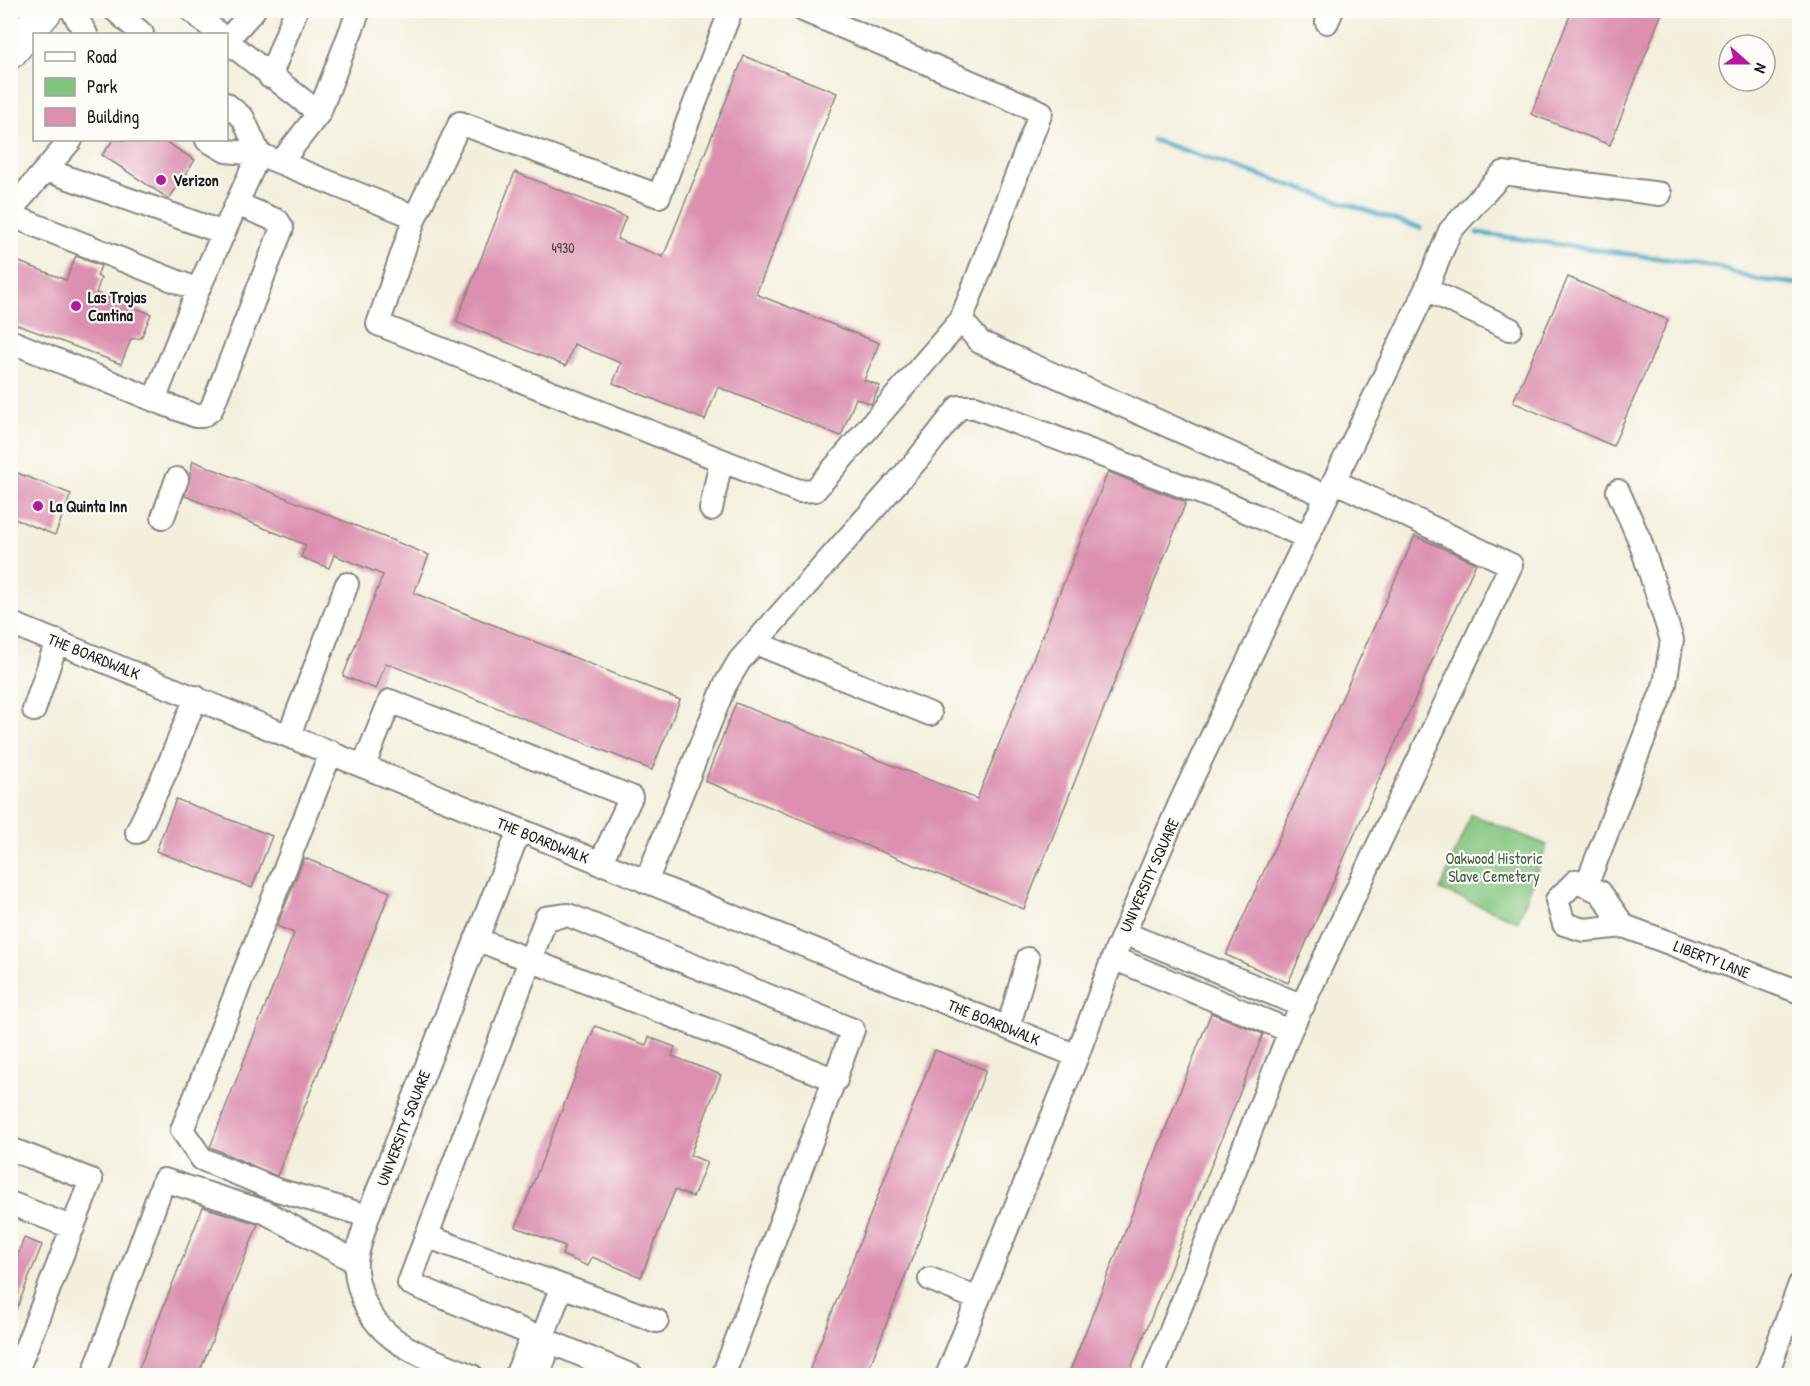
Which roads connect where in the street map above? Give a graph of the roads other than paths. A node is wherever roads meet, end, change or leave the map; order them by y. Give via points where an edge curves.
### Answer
1 (46, 10) edge
2 (72, 10) edge
3 (115, 10) edge
4 (191, 10) edge
5 (254, 10) edge
6 (296, 10) edge
7 (359, 10) edge
8 (731, 10) edge
9 (803, 10) edge
10 (85, 33) edge
11 (141, 33) edge
12 (218, 33) edge
13 (228, 40) edge
14 (228, 42) edge
15 (10, 52) edge
16 (270, 77) junction
17 (228, 106) edge
18 (319, 113) junction
19 (70, 141) edge
20 (209, 141) edge
21 (259, 154) junction
22 (281, 162) junction
23 (46, 170) junction
24 (1660, 194) dead end
25 (237, 204) junction
26 (10, 213) edge
27 (415, 217) junction
28 (224, 233) junction
29 (1426, 289) junction
30 (198, 290) junction
31 (960, 320) junction
32 (1510, 329) dead end
33 (10, 341) edge
34 (154, 400) junction
35 (722, 461) junction
36 (177, 479) dead end
37 (1330, 488) junction
38 (1618, 491) dead end
39 (711, 509) dead end
40 (163, 517) dead end
41 (1306, 537) junction
42 (347, 584) dead end
43 (10, 623) edge
44 (57, 641) junction
45 (756, 642) junction
46 (196, 697) junction
47 (34, 710) dead end
48 (930, 714) dead end
49 (289, 735) junction
50 (331, 752) junction
51 (364, 765) junction
52 (519, 831) junction
53 (137, 832) dead end
54 (600, 864) junction
55 (646, 882) junction
56 (1586, 886) junction
57 (1624, 926) junction
58 (1124, 933) junction
59 (476, 939) junction
60 (1113, 958) junction
61 (1028, 959) dead end
62 (528, 961) junction
63 (1800, 992) edge
64 (1303, 1006) junction
65 (1008, 1028) junction
66 (1290, 1031) junction
67 (1077, 1056) junction
68 (836, 1080) junction
69 (10, 1149) edge
70 (10, 1203) edge
71 (368, 1216) junction
72 (73, 1228) junction
73 (426, 1236) junction
74 (356, 1262) junction
75 (930, 1279) dead end
76 (1800, 1284) edge
77 (561, 1288) junction
78 (978, 1299) junction
79 (657, 1321) dead end
80 (542, 1340) junction
81 (15, 1376) edge
82 (93, 1376) edge
83 (471, 1376) edge
84 (516, 1376) edge
85 (538, 1376) edge
86 (632, 1376) edge
87 (723, 1376) edge
88 (947, 1376) edge
89 (1153, 1376) edge
90 (1766, 1376) edge

1 - 15 highway
2 - 10 street
3 - 11 street
4 - 12 street
5 - 13 street
6 - 16 street
7 - 18 street
8 - 27 street via 659,196 460,123
9 - 31 street via 1041,112
14 - 16 street
16 - 18 street
17 - 21 street via 243,118
18 - 22 street
19 - 23 street
20 - 21 street via 226,151
21 - 22 street
21 - 25 street
22 - 27 street
23 - 26 street
23 - 28 street
24 - 29 street, UNIVERSITY SQUARE via 1503,173 1450,231
25 - 28 street
25 - 34 street via 278,221 282,228 211,410 196,416
26 - 30 street
27 - 35 street via 378,324
28 - 30 street
29 - 32 street
29 - 37 street, UNIVERSITY SQUARE
30 - 34 street
31 - 35 street via 815,490 799,491
31 - 37 street via 980,342
33 - 34 street
35 - 39 street
36 - 40 street
37 - 41 street, UNIVERSITY SQUARE
37 - 64 street via 1511,565
38 - 56 street via 1640,541 1672,640 1665,684
41 - 45 street via 975,407 960,407
41 - 58 street, UNIVERSITY SQUARE via 1182,799
42 - 49 street
43 - 44 street, THE BOARDWALK
44 - 46 street, THE BOARDWALK
44 - 47 street
45 - 48 street
45 - 55 street via 725,685
46 - 49 street, THE BOARDWALK
46 - 53 street
49 - 50 street, THE BOARDWALK
50 - 51 street, THE BOARDWALK
50 - 71 street via 182,1130 202,1159 274,1189
51 - 52 street, THE BOARDWALK
51 - 54 street via 390,701 631,796
52 - 54 street, THE BOARDWALK
52 - 59 street, UNIVERSITY SQUARE
54 - 55 street, THE BOARDWALK
55 - 65 street, THE BOARDWALK
56 - 57 street via 1600,892
56 - 57 street via 1576,881 1557,900 1564,924 1584,930
57 - 63 street, LIBERTY LANE
58 - 60 street, UNIVERSITY SQUARE
58 - 64 street
59 - 62 street
59 - 71 street, UNIVERSITY SQUARE
60 - 66 street
60 - 67 street, UNIVERSITY SQUARE
61 - 65 street
62 - 68 street
62 - 68 street via 546,918 568,915 853,1030
62 - 73 street
64 - 66 street
65 - 67 street, THE BOARDWALK
66 - 89 street
67 - 78 street, UNIVERSITY SQUARE
68 - 87 street
69 - 72 street via 91,1180
70 - 72 street
71 - 74 street, UNIVERSITY SQUARE
72 - 81 street
73 - 77 street
73 - 80 street via 409,1283
74 - 82 street via 265,1212 164,1180
74 - 83 street, UNIVERSITY SQUARE via 366,1309 376,1326 417,1353
75 - 78 street
76 - 90 street
77 - 79 street
77 - 80 street
78 - 88 street, UNIVERSITY SQUARE
80 - 84 street via 528,1347
80 - 85 street via 545,1357
80 - 86 street

